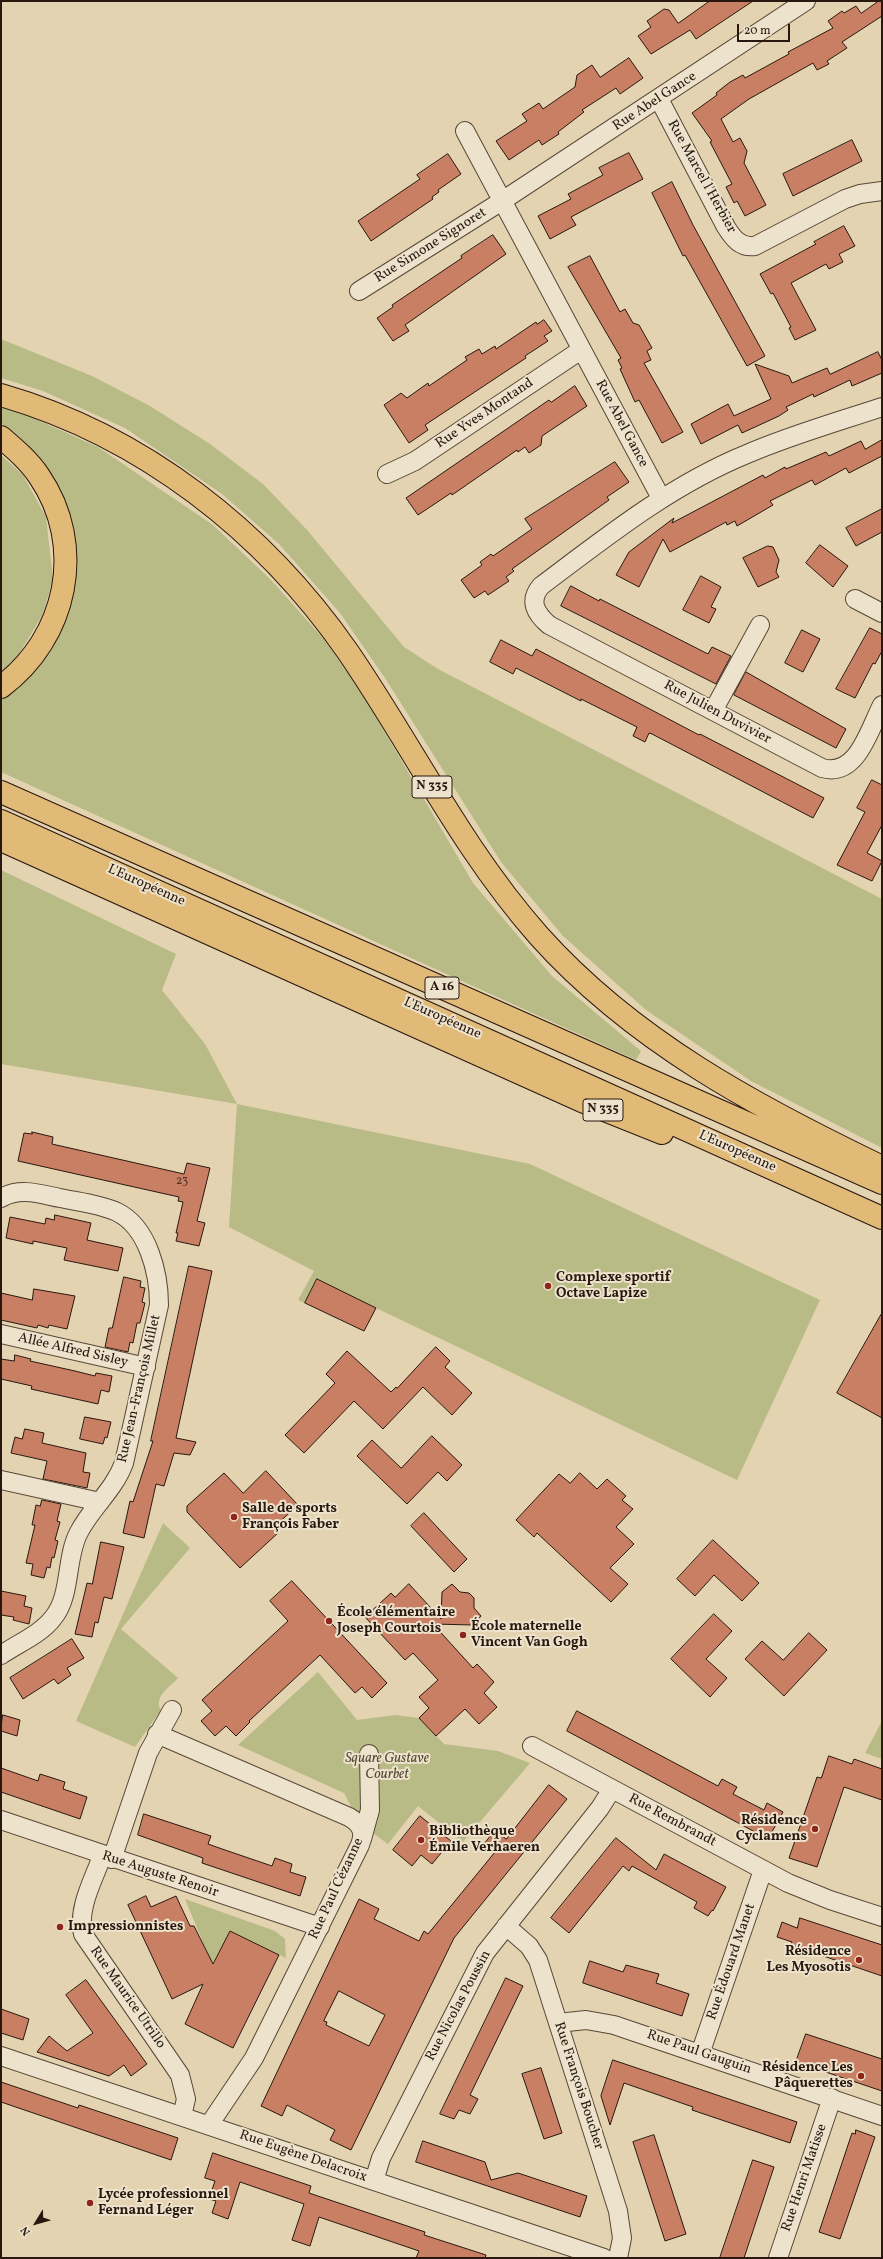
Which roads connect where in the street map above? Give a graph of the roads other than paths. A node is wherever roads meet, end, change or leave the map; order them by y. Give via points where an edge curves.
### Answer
1 (806, 1) edge
2 (659, 99) junction
3 (465, 131) dead end
4 (882, 191) edge
5 (502, 201) junction
6 (359, 291) dead end
7 (581, 350) junction
8 (1, 395) edge
9 (882, 407) edge
10 (1, 437) edge
11 (387, 474) dead end
12 (661, 498) junction
13 (855, 599) dead end
14 (882, 613) edge
15 (760, 625) dead end
16 (1, 687) edge
17 (882, 705) edge
18 (714, 711) junction
19 (1, 792) edge
20 (1, 821) edge
21 (1, 840) edge
22 (882, 1167) edge
23 (882, 1183) edge
24 (1, 1198) edge
25 (854, 1205) junction
26 (882, 1218) edge
27 (1, 1334) edge
28 (146, 1367) junction
29 (1, 1480) edge
30 (100, 1502) junction
31 (1, 1655) edge
32 (172, 1710) dead end
33 (157, 1734) junction
34 (532, 1746) dead end
35 (369, 1754) dead end
36 (612, 1789) junction
37 (1, 1820) edge
38 (362, 1840) junction
39 (107, 1857) junction
40 (763, 1870) junction
41 (882, 1917) edge
42 (506, 1926) junction
43 (320, 1927) junction
44 (558, 2023) junction
45 (700, 2054) junction
46 (1, 2056) edge
47 (832, 2098) junction
48 (182, 2116) junction
49 (882, 2116) edge
50 (208, 2125) junction
51 (374, 2181) junction
52 (604, 2258) edge
53 (618, 2258) edge
54 (778, 2258) edge

1 - 2 street, Rue Abel Gance
2 - 4 street, Rue Marcel l'Herbier via 726,227 742,245 755,246 845,199
2 - 5 street, Rue Abel Gance
3 - 5 street, Rue Abel Gance
5 - 6 street, Rue Simone Signoret
5 - 7 street, Rue Abel Gance
7 - 11 street, Rue Yves Montand via 415,461
7 - 12 street, Rue Abel Gance
8 - 22 highway, N 335 via 65,418 126,448 181,482 242,530 293,581 330,627 358,666 474,853 517,910 564,962 631,1021 702,1072 781,1116
9 - 12 street via 747,454
10 - 16 highway via 34,468 51,497 63,531 67,568 62,599 49,632 25,667
12 - 18 street, Rue Julien Duvivier via 541,586 534,595 534,607 549,625
13 - 14 street
15 - 18 street
17 - 18 street, Rue Julien Duvivier via 854,760 844,767 832,770 816,765
19 - 23 highway, L'Européenne / A 16
20 - 25 highway, L'Européenne / A 16
21 - 25 highway, N 335 via 582,1101
24 - 28 street, Rue Jean-François Millet via 20,1192 42,1194 108,1209 123,1215 136,1226 150,1257 159,1297
25 - 26 highway, L'Européenne / A 16
27 - 28 street, Allée Alfred Sisley
28 - 30 street, Rue Jean-François Millet via 124,1463 114,1485
29 - 30 street
30 - 31 street, Rue Jean-François Millet via 87,1517 77,1535 56,1614 43,1628
32 - 33 street, Rue Maurice Utrillo
33 - 38 street, Rue Paul Cézanne via 349,1817 360,1824
33 - 39 street, Rue Maurice Utrillo
34 - 36 street, Rue Rembrandt
35 - 38 street via 370,1810
36 - 40 street, Rue Rembrandt
36 - 42 street, Rue Nicolas Poussin via 600,1808
37 - 39 street, Rue Auguste Renoir
38 - 43 street, Rue Paul Cézanne
39 - 43 street, Rue Auguste Renoir
39 - 48 street, Rue Maurice Utrillo via 83,1908 83,1934 180,2075 186,2099
40 - 41 street, Rue Rembrandt via 820,1896
40 - 45 street, Rue Édouard Manet
42 - 44 street, Rue François Boucher via 536,1955
42 - 51 street, Rue Nicolas Poussin via 476,1969 381,2158
43 - 50 street, Rue Paul Cézanne via 254,2058
44 - 45 street, Rue Paul Gauguin via 586,2020 605,2023
44 - 53 street, Rue François Boucher via 618,2211 622,2238
45 - 47 street, Rue Paul Gauguin
46 - 48 street, Rue Eugène Delacroix
47 - 49 street, Rue Paul Gauguin
47 - 54 street, Rue Henri Matisse
48 - 50 street, Rue Eugène Delacroix
50 - 51 street, Rue Eugène Delacroix
51 - 52 street, Rue Eugène Delacroix

